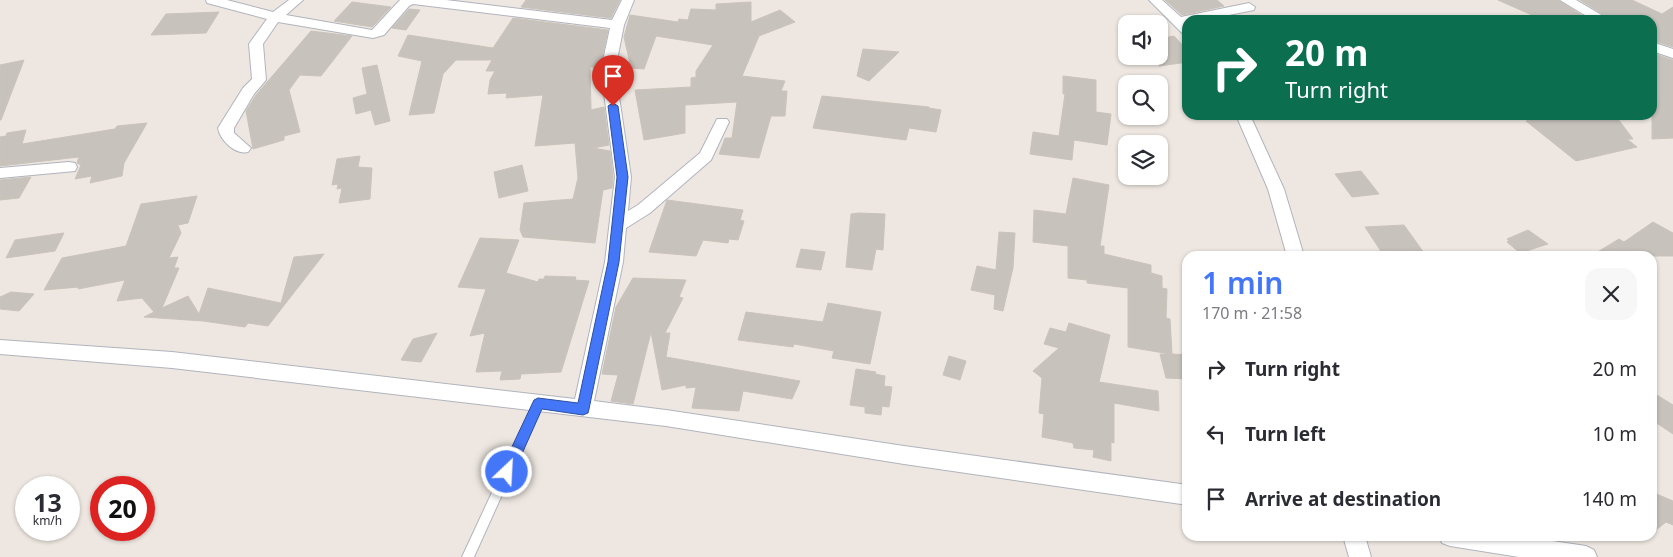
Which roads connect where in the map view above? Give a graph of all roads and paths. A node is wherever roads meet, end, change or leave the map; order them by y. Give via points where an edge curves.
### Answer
1 (212, 0) edge
2 (297, 0) edge
3 (410, 0) edge
4 (414, 0) edge
5 (628, 0) edge
6 (1155, 0) edge
7 (1566, 0) edge
8 (1249, 8) dead end
9 (1222, 15) edge
10 (1594, 15) edge
11 (275, 17) junction
12 (1182, 24) edge
13 (617, 25) junction
14 (1657, 48) edge
15 (1673, 54) edge
16 (1245, 120) edge
17 (722, 122) dead end
18 (243, 148) dead end
19 (70, 167) dead end
20 (0, 173) edge
21 (618, 224) junction
22 (1295, 251) edge
23 (0, 347) edge
24 (538, 404) junction
25 (583, 409) junction
26 (1182, 494) edge
27 (1355, 541) edge
28 (1482, 541) edge
29 (468, 557) edge
30 (1360, 557) edge
31 (1586, 557) edge

1 - 11 street
2 - 11 street
3 - 11 street via 379,32 373,34
4 - 13 street
5 - 13 street
6 - 12 street
7 - 10 street
8 - 9 street
11 - 18 street via 256,44 259,80 248,91 226,128 228,135
13 - 21 street via 608,70 623,177
14 - 15 street
16 - 22 street via 1276,189
17 - 21 street via 706,156 644,209
19 - 20 street
21 - 25 street via 614,262
23 - 24 street via 172,360
24 - 25 street
24 - 29 lane
25 - 26 street via 691,421
27 - 30 street
28 - 31 street

